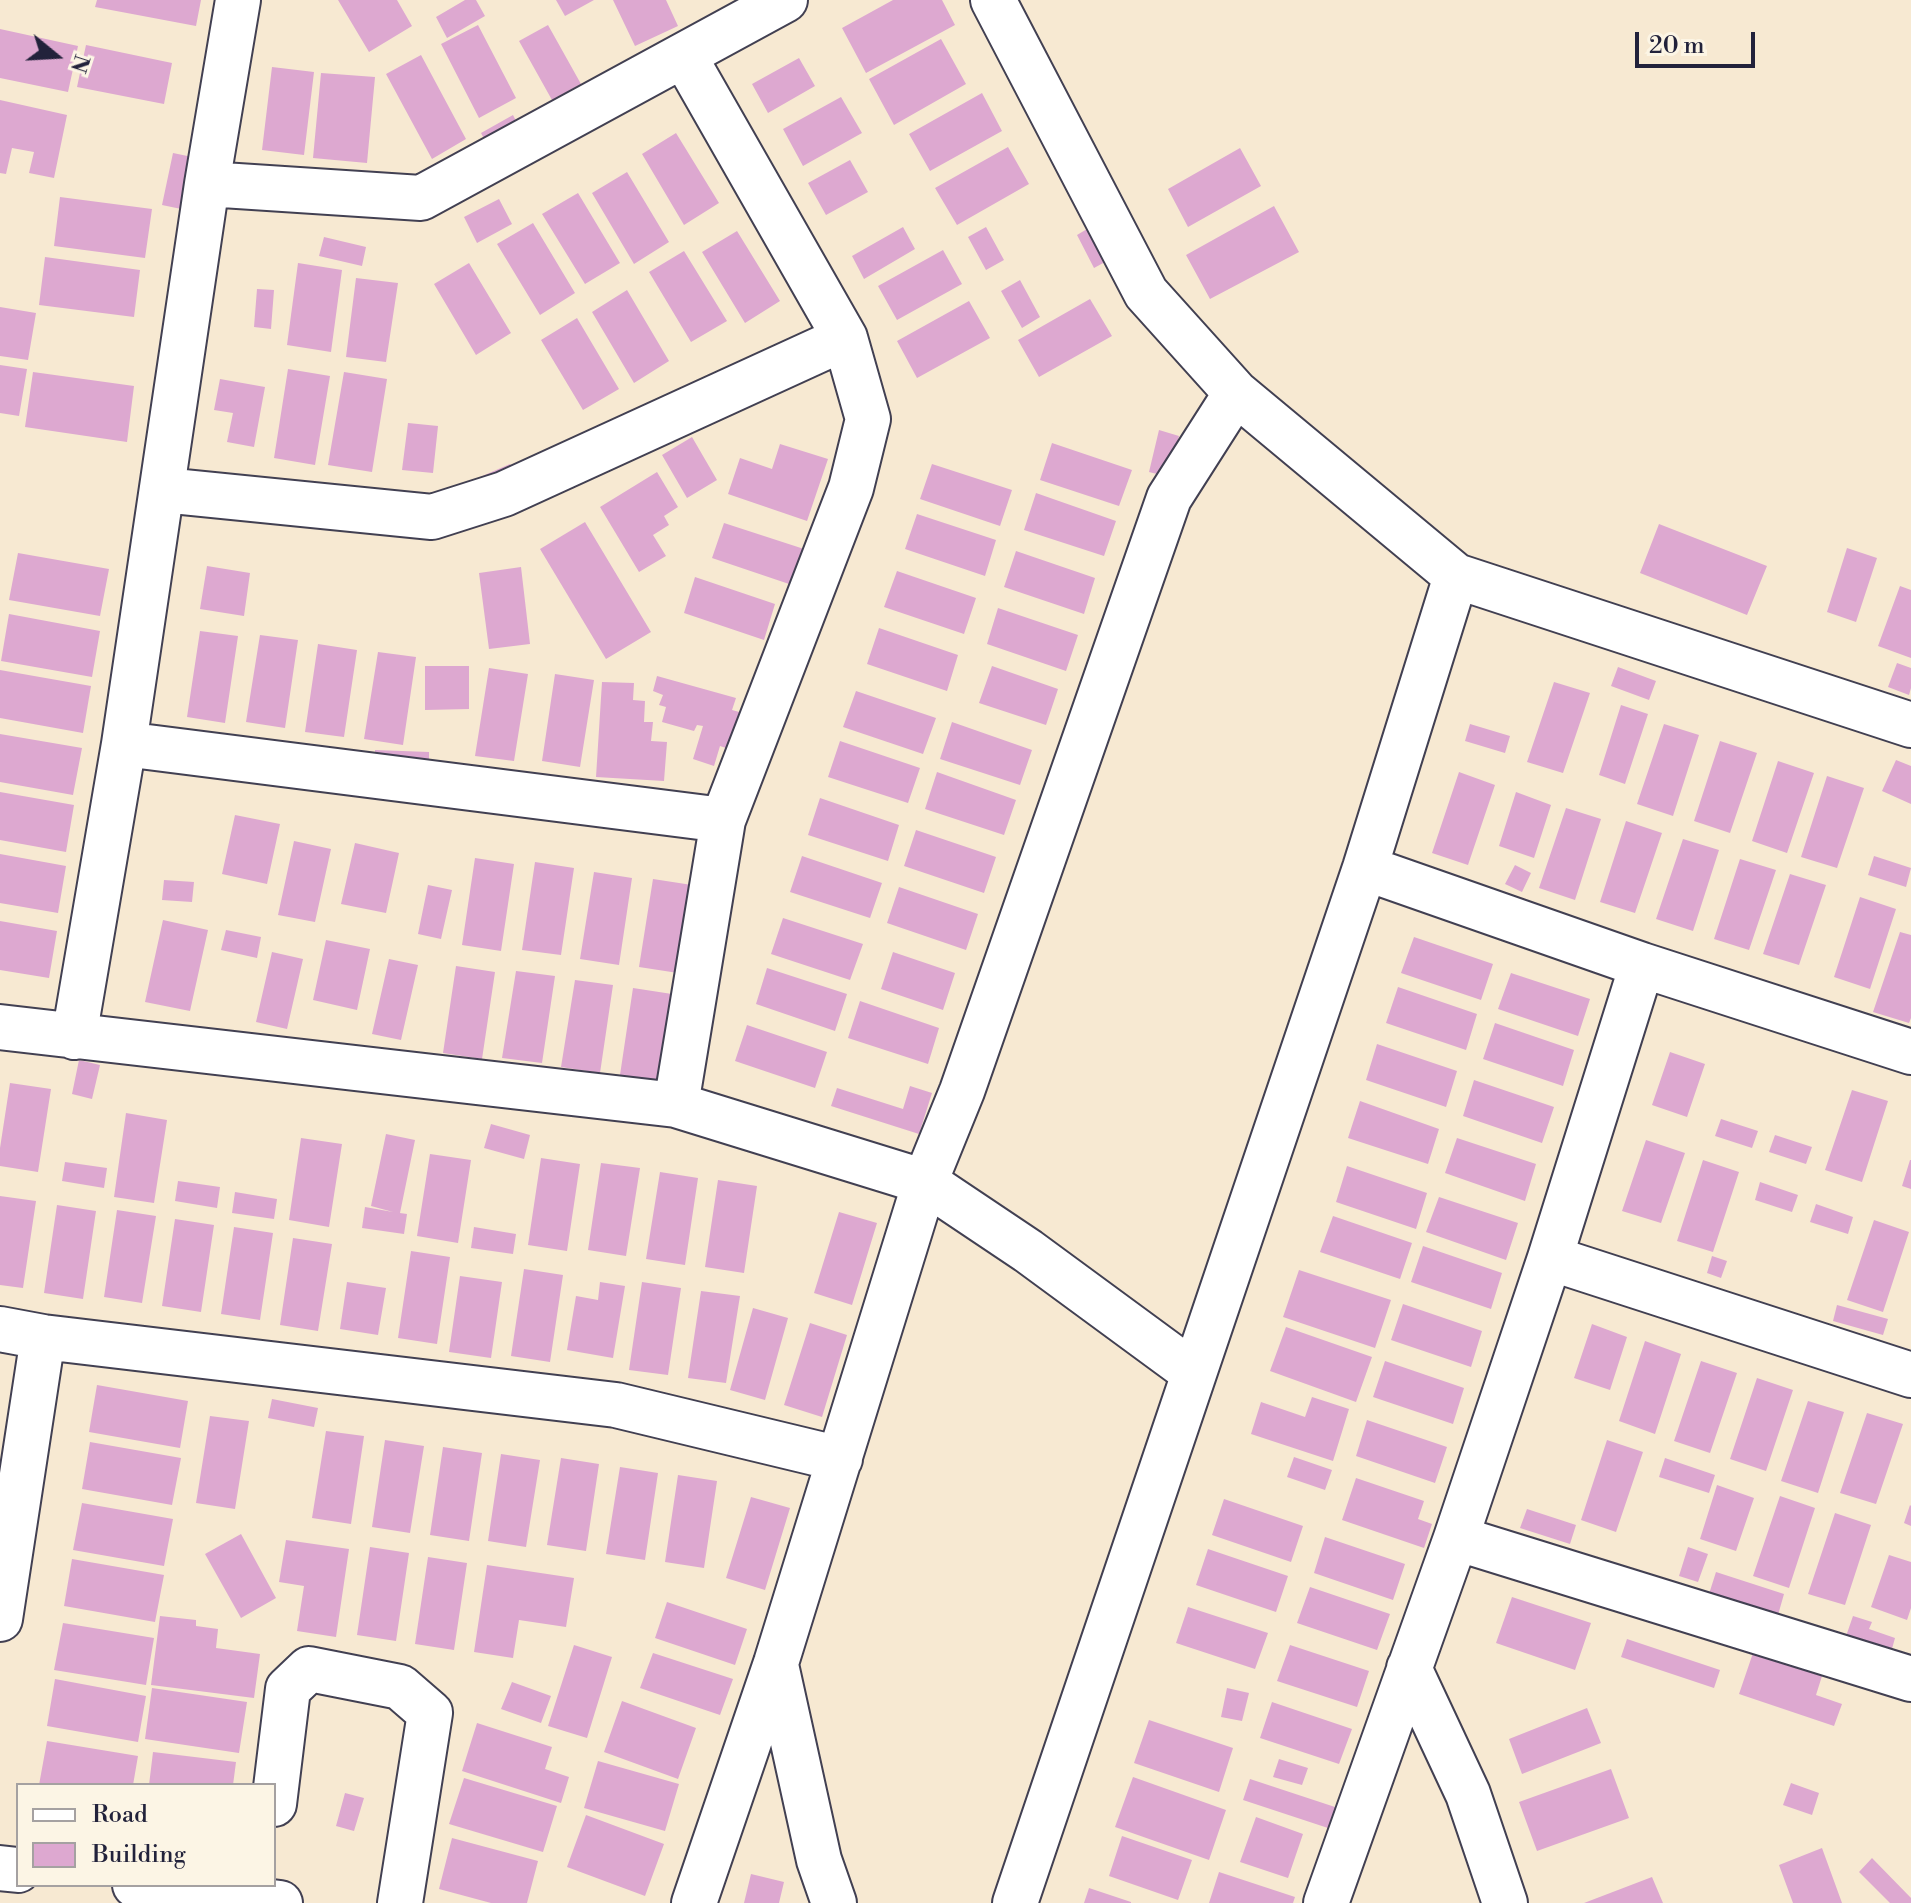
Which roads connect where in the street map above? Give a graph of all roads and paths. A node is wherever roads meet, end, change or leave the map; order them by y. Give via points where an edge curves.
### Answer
1 (238, 0) edge
2 (785, 0) edge
3 (993, 0) edge
4 (684, 56) junction
5 (207, 184) junction
6 (845, 338) junction
7 (1236, 393) junction
8 (163, 490) junction
9 (1456, 576) junction
10 (1911, 725) edge
11 (124, 744) junction
12 (723, 820) junction
13 (1365, 868) junction
14 (1642, 965) junction
15 (0, 1027) edge
16 (74, 1037) junction
17 (1911, 1052) edge
18 (676, 1105) junction
19 (925, 1182) junction
20 (1550, 1258) junction
21 (0, 1329) edge
22 (43, 1337) junction
23 (1194, 1373) junction
24 (1911, 1375) edge
25 (840, 1459) junction
26 (1456, 1538) junction
27 (0, 1619) edge
28 (776, 1663) junction
29 (1409, 1668) junction
30 (1911, 1679) edge
31 (276, 1788) edge
32 (159, 1887) edge
33 (269, 1896) edge
34 (400, 1903) edge
35 (694, 1903) edge
36 (834, 1903) edge
37 (1015, 1903) edge
38 (1326, 1903) edge
39 (1505, 1903) edge

1 - 5 street
2 - 4 street
3 - 7 street via 1146,293
4 - 5 street via 421,198
4 - 6 street
5 - 8 street
6 - 8 street via 504,494 432,517
6 - 12 street via 868,419 851,488
7 - 9 street
7 - 19 street via 1169,498 962,1091
8 - 11 street
9 - 10 street
9 - 13 street
11 - 12 street
11 - 16 street
12 - 18 street
13 - 14 street
13 - 23 street
14 - 17 street
14 - 20 street
15 - 16 street
16 - 18 street
18 - 19 street
19 - 23 street
19 - 25 street
20 - 24 street
20 - 26 street
21 - 22 street
22 - 25 street via 616,1405
22 - 27 street
23 - 37 street
25 - 28 street
26 - 29 street
26 - 30 street
28 - 35 street
28 - 36 street via 819,1860
29 - 38 street
29 - 39 street via 1468,1794
31 - 34 street via 288,1689 309,1669 400,1687 430,1713
32 - 33 street

